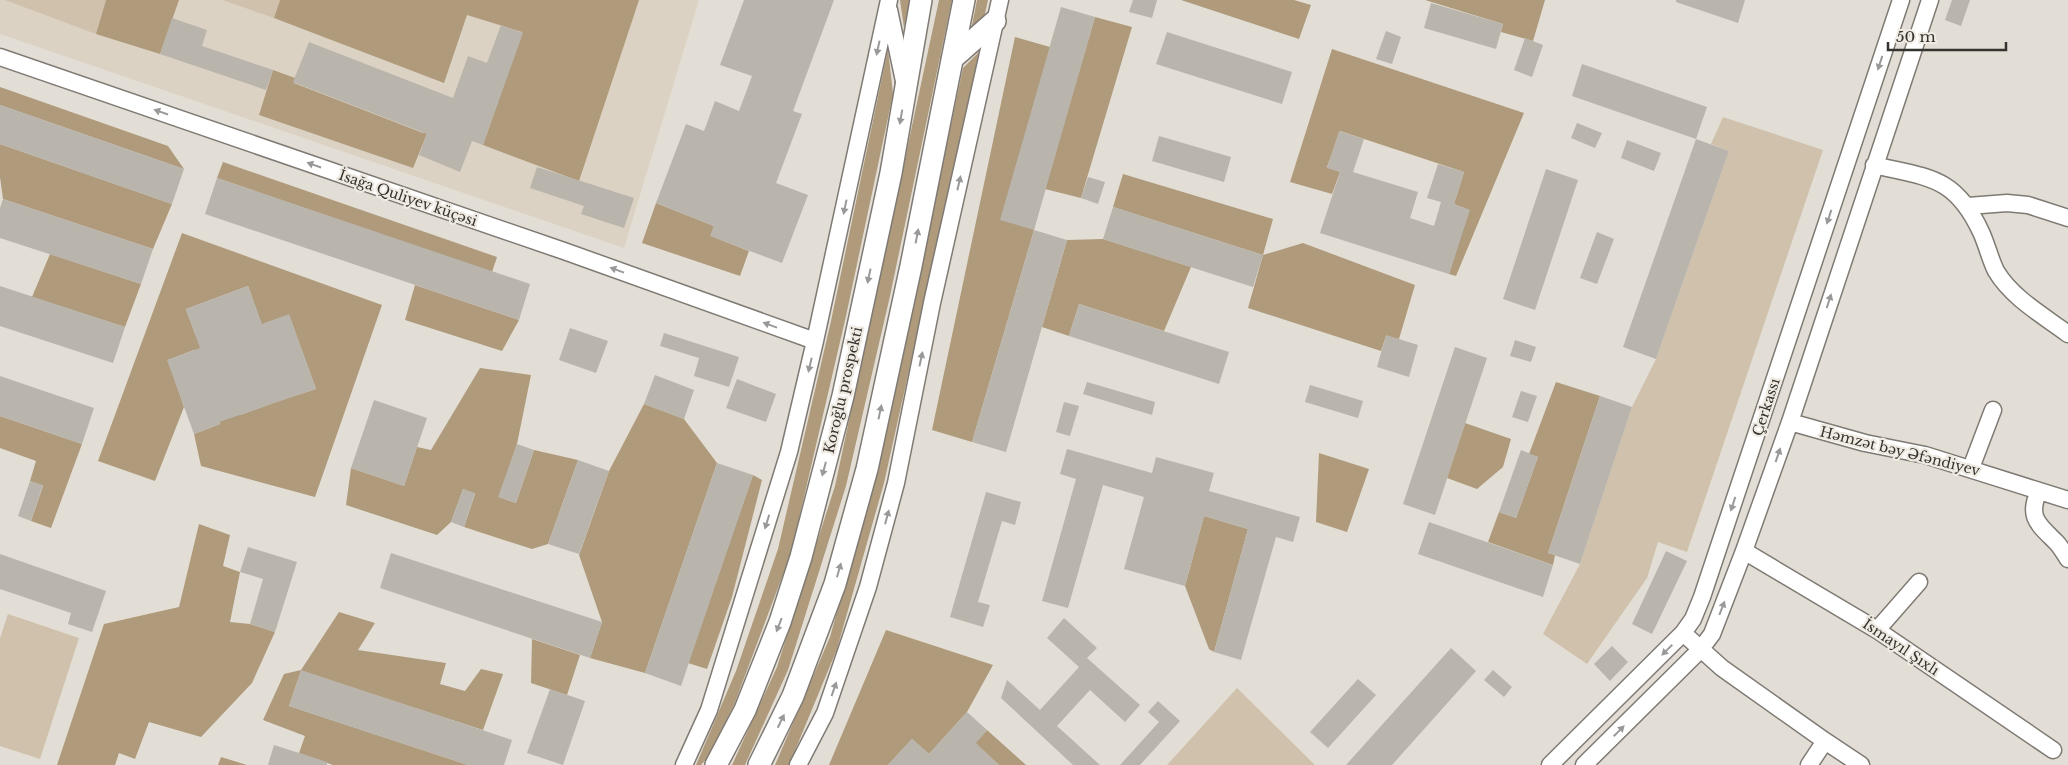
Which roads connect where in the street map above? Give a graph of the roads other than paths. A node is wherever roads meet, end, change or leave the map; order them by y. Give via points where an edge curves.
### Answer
1 (921, 0) edge
2 (964, 0) edge
3 (1000, 0) edge
4 (1901, 0) edge
5 (1930, 0) edge
6 (888, 1) edge
7 (995, 21) junction
8 (0, 57) edge
9 (952, 59) junction
10 (905, 90) junction
11 (1874, 165) junction
12 (1968, 206) junction
13 (2068, 218) edge
14 (2068, 334) edge
15 (816, 341) junction
16 (1993, 410) dead end
17 (1790, 422) junction
18 (1971, 468) junction
19 (2039, 491) junction
20 (2068, 500) edge
21 (1744, 551) junction
22 (2068, 559) edge
23 (1920, 582) dead end
24 (1877, 630) junction
25 (1683, 634) junction
26 (1700, 650) junction
27 (1825, 742) junction
28 (2053, 750) dead end
29 (684, 765) edge
30 (716, 765) edge
31 (759, 765) edge
32 (798, 765) edge
33 (1550, 765) edge
34 (1584, 765) edge
35 (1809, 765) edge
36 (1861, 765) edge

1 - 10 main road, Koroğlu prospekti
2 - 9 main road
3 - 7 street
4 -> 25 street, Çerkassı via 1702,597
5 - 11 street, Çerkassı
6 - 10 street
6 -> 15 street
7 - 9 main road
32 -> 7 street via 825,713 868,588 896,484 932,303
15 -> 8 street, İsağa Quliyev küçəsi
31 -> 9 main road via 793,696 832,593 865,479
10 -> 30 main road, Koroğlu prospekti via 843,396 801,557 780,622 745,710
11 - 12 street via 1932,178 1956,193
17 -> 11 street, Çerkassı
12 - 13 street via 2028,204
12 - 14 street via 1996,270 2010,289
15 -> 29 street via 789,452 721,672 709,710
16 - 18 street
17 - 18 street, Həmzət bəy Əfəndiyev
21 -> 17 street, Çerkassı
18 - 19 street, Həmzət bəy Əfəndiyev
19 - 20 street, Həmzət bəy Əfəndiyev
19 - 22 street via 2033,503 2034,516
21 - 24 street, İsmayıl Şıxlı
26 -> 21 street, Çerkassı via 1712,634
23 - 24 street
24 - 28 street, İsmayıl Şıxlı
25 - 26 street
25 -> 33 street, Çerkassı
26 - 27 street
34 -> 26 street, Çerkassı
27 - 35 street
27 - 36 street

